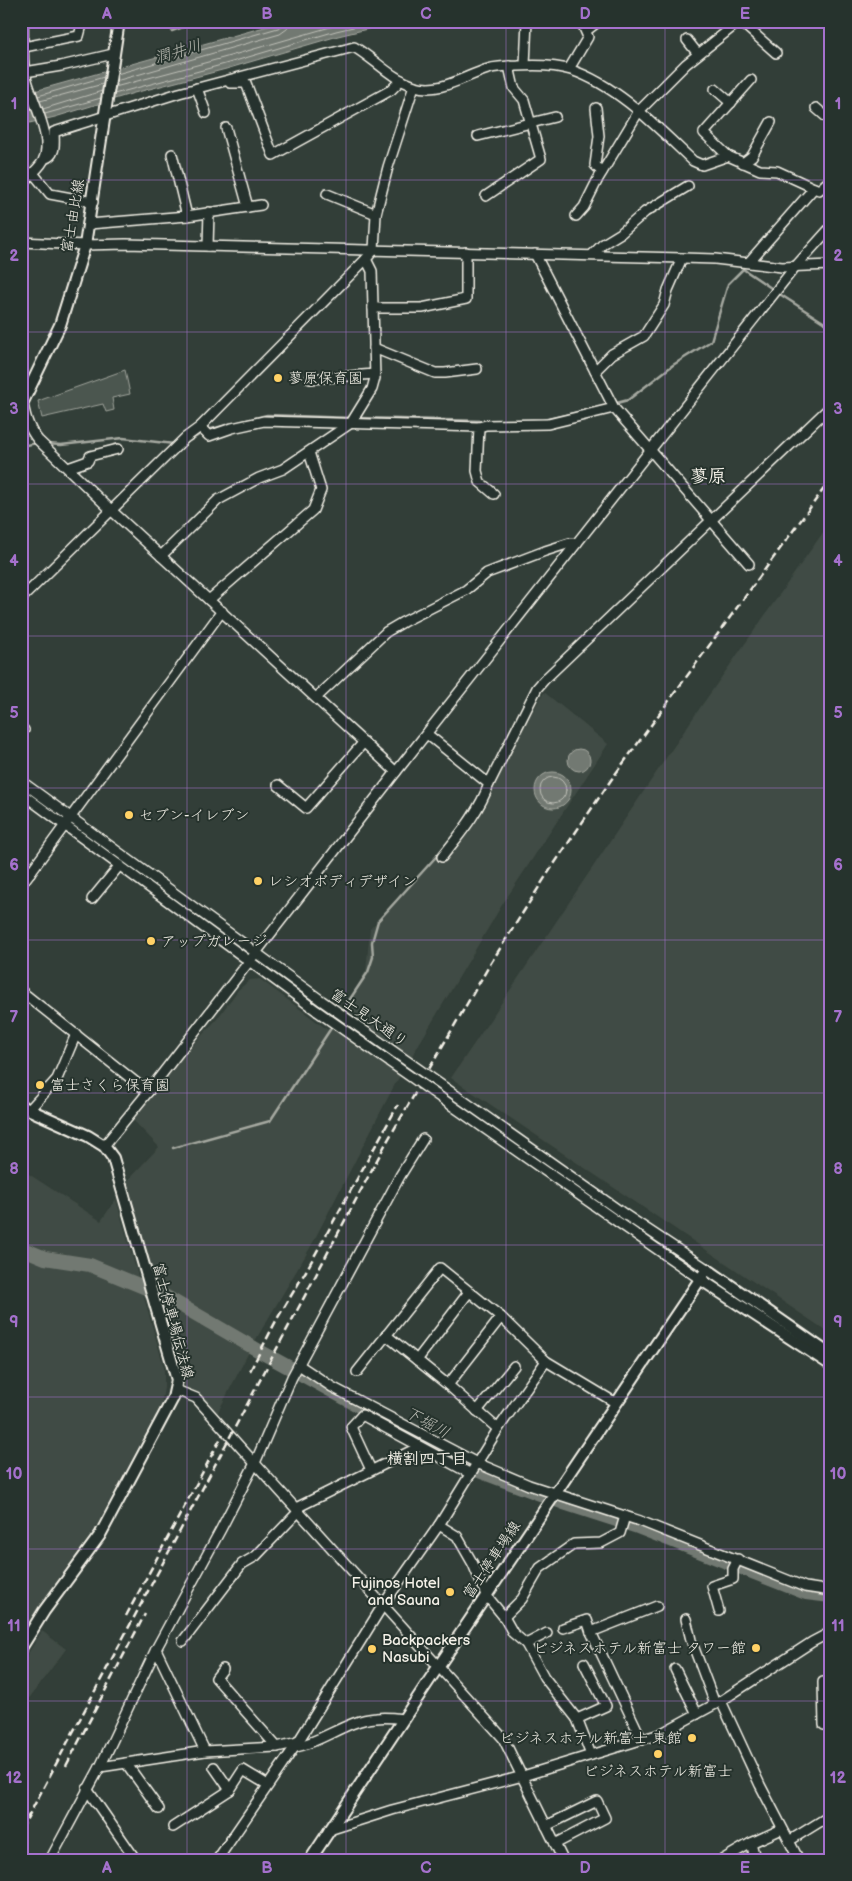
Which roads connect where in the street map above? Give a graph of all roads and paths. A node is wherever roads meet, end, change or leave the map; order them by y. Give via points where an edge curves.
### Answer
1 (23, 21) edge
2 (83, 21) edge
3 (119, 21) edge
4 (526, 21) edge
5 (582, 21) edge
6 (599, 21) edge
7 (740, 21) edge
8 (586, 30) junction
9 (687, 40) dead end
10 (24, 47) junction
11 (776, 53) dead end
12 (698, 54) junction
13 (113, 56) junction
14 (526, 65) junction
15 (509, 66) junction
16 (23, 69) edge
17 (569, 69) junction
18 (401, 80) junction
19 (751, 80) dead end
20 (226, 81) junction
21 (414, 86) junction
22 (197, 88) junction
23 (716, 89) dead end
24 (731, 103) junction
25 (596, 108) dead end
26 (816, 108) dead end
27 (639, 111) junction
28 (105, 113) junction
29 (206, 113) dead end
30 (555, 117) dead end
31 (831, 121) edge
32 (771, 122) dead end
33 (530, 123) junction
34 (226, 128) dead end
35 (478, 136) dead end
36 (172, 154) dead end
37 (728, 156) junction
38 (44, 160) junction
39 (743, 163) junction
40 (602, 172) junction
41 (33, 173) junction
42 (831, 179) edge
43 (21, 184) edge
44 (688, 186) dead end
45 (814, 188) junction
46 (327, 194) dead end
47 (486, 196) dead end
48 (92, 202) junction
49 (261, 205) dead end
50 (248, 207) junction
51 (209, 212) junction
52 (376, 214) junction
53 (187, 216) junction
54 (576, 216) dead end
55 (89, 224) junction
56 (831, 227) edge
57 (21, 242) edge
58 (85, 245) junction
59 (208, 246) junction
60 (374, 250) junction
61 (466, 252) junction
62 (535, 254) junction
63 (592, 255) junction
64 (682, 258) junction
65 (366, 260) junction
66 (749, 262) junction
67 (831, 265) edge
68 (795, 267) junction
69 (373, 308) junction
70 (374, 348) junction
71 (477, 369) dead end
72 (596, 370) junction
73 (375, 374) junction
74 (310, 379) dead end
75 (22, 400) edge
76 (613, 406) junction
77 (831, 406) edge
78 (351, 423) junction
79 (200, 427) junction
80 (479, 427) junction
81 (118, 449) dead end
82 (651, 449) junction
83 (309, 452) junction
84 (68, 468) junction
85 (494, 494) dead end
86 (111, 510) junction
87 (712, 520) junction
88 (577, 543) junction
89 (160, 556) junction
90 (750, 564) dead end
91 (21, 599) edge
92 (209, 600) junction
93 (222, 611) junction
94 (316, 698) junction
95 (427, 734) junction
96 (364, 742) junction
97 (396, 772) junction
98 (21, 781) edge
99 (489, 784) junction
100 (278, 785) dead end
101 (21, 793) edge
102 (71, 817) junction
103 (65, 825) junction
104 (442, 856) dead end
105 (21, 863) edge
106 (120, 865) junction
107 (30, 873) junction
108 (21, 885) edge
109 (92, 899) dead end
110 (256, 953) junction
111 (249, 962) junction
112 (21, 991) edge
113 (76, 1034) junction
114 (148, 1092) junction
115 (25, 1108) edge
116 (423, 1139) dead end
117 (104, 1146) junction
118 (707, 1269) junction
119 (700, 1279) junction
120 (470, 1292) junction
121 (500, 1317) junction
122 (386, 1335) junction
123 (831, 1355) edge
124 (417, 1360) junction
125 (546, 1361) junction
126 (299, 1365) junction
127 (831, 1365) edge
128 (514, 1366) dead end
129 (357, 1372) dead end
130 (448, 1385) junction
131 (176, 1390) junction
132 (616, 1404) junction
133 (477, 1411) junction
134 (498, 1429) junction
135 (419, 1447) junction
136 (255, 1463) junction
137 (477, 1463) junction
138 (371, 1470) junction
139 (471, 1474) junction
140 (555, 1494) junction
141 (298, 1509) junction
142 (625, 1517) junction
143 (439, 1524) junction
144 (738, 1560) junction
145 (831, 1591) edge
146 (486, 1595) junction
147 (383, 1605) junction
148 (657, 1606) dead end
149 (719, 1611) dead end
150 (504, 1617) junction
151 (686, 1619) dead end
152 (563, 1628) dead end
153 (591, 1632) junction
154 (831, 1632) edge
155 (547, 1633) dead end
156 (182, 1641) dead end
157 (526, 1644) junction
158 (21, 1648) edge
159 (156, 1649) junction
160 (584, 1663) dead end
161 (438, 1667) junction
162 (675, 1668) dead end
163 (223, 1669) dead end
164 (831, 1682) edge
165 (718, 1703) junction
166 (697, 1714) junction
167 (577, 1719) junction
168 (404, 1720) junction
169 (824, 1725) dead end
170 (642, 1740) junction
171 (297, 1745) junction
172 (277, 1747) junction
173 (205, 1751) junction
174 (591, 1755) junction
175 (126, 1763) junction
176 (100, 1767) junction
177 (214, 1767) dead end
178 (523, 1776) junction
179 (268, 1785) junction
180 (87, 1789) junction
181 (230, 1790) junction
182 (159, 1809) dead end
183 (829, 1818) edge
184 (173, 1826) dead end
185 (546, 1826) junction
186 (782, 1829) junction
187 (329, 1830) junction
188 (789, 1841) junction
189 (751, 1843) junction
190 (555, 1844) junction
191 (797, 1859) edge
192 (50, 1860) edge
193 (136, 1860) edge
194 (217, 1860) edge
195 (310, 1860) edge
196 (562, 1860) edge
197 (722, 1860) edge
198 (749, 1860) edge

1 - 10 street
2 - 10 street via 79,36
3 - 13 main road, 富士由比線
4 - 14 street
5 - 8 street
6 - 8 street
7 - 11 street
7 - 12 street
8 - 17 street via 588,37
9 - 12 street
10 - 16 street
12 - 27 street
13 - 16 street
13 - 28 main road, 富士由比線
14 - 15 street
14 - 17 street
15 - 21 street via 494,67 435,88
15 - 33 street via 514,88 524,100
16 - 38 street via 44,132
17 - 27 street via 586,76
18 - 20 street via 354,47
18 - 20 street via 391,90 273,155 246,83
18 - 21 street
19 - 24 street
20 - 22 street
21 - 52 street
22 - 28 street
22 - 29 street
23 - 24 street
24 - 37 street via 704,133
25 - 40 street via 599,136 594,165
26 - 31 street
27 - 37 street via 693,161 702,165
27 - 40 street
28 - 38 street via 54,132 53,153
28 - 48 main road, 富士由比線
30 - 33 street
32 - 39 street via 752,156
33 - 35 street
33 - 47 street via 540,159
34 - 50 street
36 - 53 street
37 - 39 street
38 - 41 street
39 - 45 street via 760,170 777,171
40 - 54 street
41 - 43 street
41 - 48 street via 50,194
42 - 45 street via 819,190
44 - 63 street via 645,212
45 - 66 street
46 - 52 street
48 - 55 main road, 富士由比線
49 - 50 street
50 - 51 street
51 - 53 street
51 - 59 street
52 - 60 street
53 - 55 street
55 - 58 main road, 富士由比線
56 - 68 street
57 - 58 street
58 - 59 street
58 - 75 main road, 富士由比線 via 60,325
59 - 60 street
60 - 61 street
60 - 65 street
61 - 62 street
61 - 69 street via 466,299 422,308
62 - 63 street
62 - 72 street
63 - 64 street
64 - 66 street
64 - 72 street via 664,305 644,336 612,354
65 - 69 street via 372,271
65 - 79 street
66 - 68 street
67 - 68 street
68 - 82 street
69 - 70 street
70 - 71 street via 435,373
70 - 73 street
72 - 76 street
73 - 74 street
73 - 78 street via 372,388
75 - 84 street via 32,433
76 - 80 street via 548,424
76 - 82 street
77 - 87 street
78 - 79 street via 264,421 209,436
78 - 80 street
78 - 83 street
79 - 86 street
80 - 85 street via 477,471 480,482
81 - 84 street via 90,456 88,461
82 - 87 street
82 - 88 street
83 - 89 street via 283,469 218,500
83 - 92 street via 321,490 313,510
84 - 86 street
86 - 89 street
86 - 91 street
87 - 90 street
87 - 99 street via 537,688
88 - 94 street via 544,551 487,573 466,590 394,626
88 - 95 street
89 - 92 street
92 - 93 street
93 - 94 street
93 - 102 street
94 - 96 street
95 - 97 street
95 - 99 street
96 - 97 street
96 - 100 street via 306,808
97 - 110 street
98 - 102 street, 富士見大通り
99 - 104 street via 465,828
101 - 103 street, 富士見大通り
102 - 103 street
102 - 110 street, 富士見大通り
103 - 106 street, 富士見大通り
103 - 107 street
105 - 107 street
106 - 109 street
106 - 111 street, 富士見大通り
107 - 108 street
110 - 111 street
110 - 118 street, 富士見大通り, bridge via 624,1214
111 - 114 street
111 - 119 street, 富士見大通り, bridge
112 - 113 street
113 - 114 street
113 - 115 street via 57,1079
114 - 117 street
115 - 117 main road
116 - 126 street
117 - 131 main road, 富士停車場伝法線 via 113,1158 177,1380
118 - 119 main road, 富士停車場線
118 - 123 main road
119 - 127 main road
119 - 132 main road, 富士停車場線
120 - 121 street
120 - 122 street via 440,1268
120 - 124 street
121 - 125 street
121 - 130 street
122 - 124 street
122 - 129 street
124 - 130 street
125 - 132 street
125 - 134 street
126 - 136 street
126 - 137 street via 332,1387
128 - 133 street
130 - 133 street
131 - 136 street via 196,1398
131 - 158 main road, 富士停車場伝法線 via 100,1535
132 - 140 main road, 富士停車場線
133 - 134 street
134 - 137 street
135 - 138 street
135 - 138 street via 362,1415 351,1427
135 - 139 street
136 - 141 street
136 - 159 street
137 - 139 street
137 - 140 street
138 - 141 street
139 - 143 street
140 - 142 street
140 - 146 main road, 富士停車場線
141 - 147 street
141 - 156 street via 256,1556 242,1564
142 - 144 street
142 - 150 street via 620,1533 601,1543 574,1544 540,1568 522,1599
143 - 146 street via 457,1536
143 - 147 street
144 - 145 street via 806,1587
144 - 149 street via 733,1579 712,1586
146 - 150 street
146 - 161 main road, 富士停車場線
147 - 161 street
147 - 171 street
148 - 153 street
150 - 157 street via 513,1633
151 - 165 street via 691,1640
152 - 153 street via 586,1620
153 - 170 street
154 - 165 street
155 - 157 street
157 - 167 street via 544,1677
159 - 173 street
159 - 176 street
160 - 167 street via 606,1706
161 - 168 main road, 富士停車場線
161 - 178 street via 503,1738
162 - 166 street
163 - 172 street via 216,1678
164 - 169 street via 823,1682
165 - 166 street
165 - 186 street
166 - 170 street
167 - 174 street
168 - 171 street via 362,1720 309,1744
168 - 187 main road, 富士停車場線
170 - 174 street
171 - 172 street
171 - 179 street
172 - 173 street
173 - 175 street
174 - 178 street
175 - 176 street
175 - 182 street
176 - 180 street
177 - 181 street
178 - 185 street
178 - 187 street
179 - 181 street via 243,1770
179 - 194 street
180 - 192 street
180 - 193 street
181 - 184 street
183 - 188 street
185 - 190 street
185 - 190 street via 596,1801 605,1818
186 - 188 street
186 - 189 street
187 - 195 main road, 富士停車場線
188 - 191 street
189 - 197 street
189 - 198 street via 754,1854
190 - 196 street

